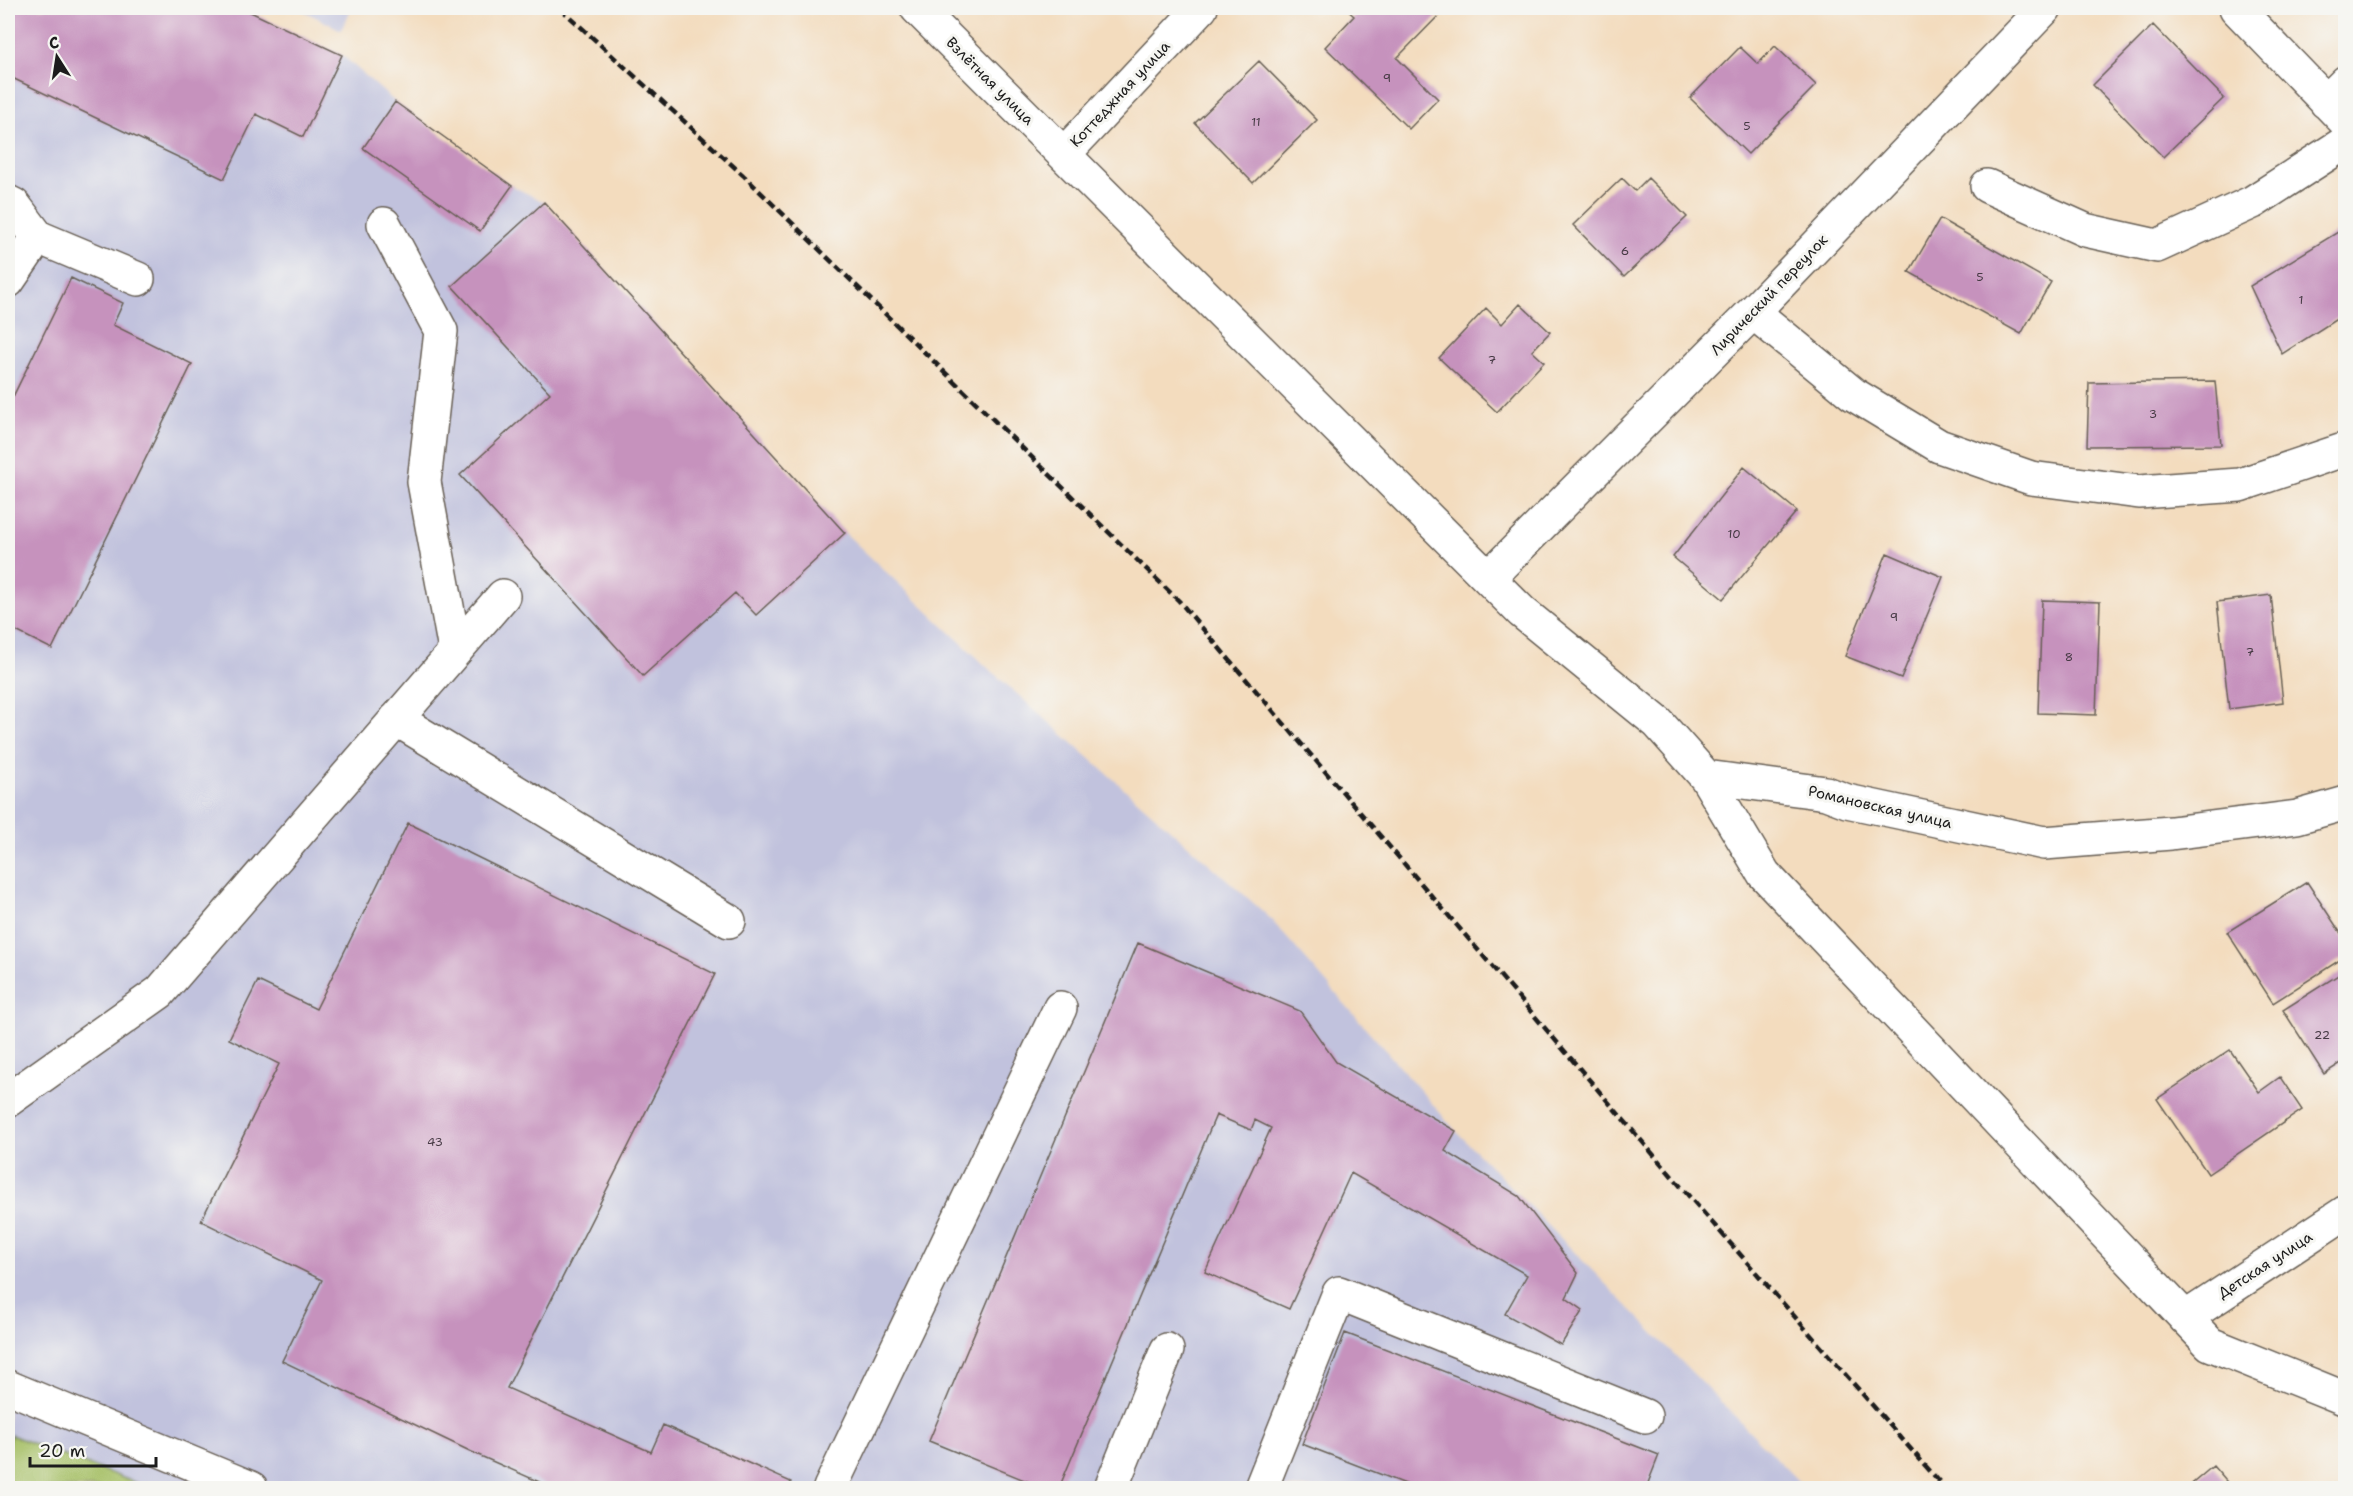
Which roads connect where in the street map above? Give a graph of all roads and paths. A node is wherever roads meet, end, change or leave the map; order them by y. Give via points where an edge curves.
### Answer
1 (917, 8) edge
2 (1201, 8) edge
3 (2045, 8) edge
4 (2236, 8) edge
5 (2339, 102) edge
6 (2346, 142) edge
7 (1064, 154) junction
8 (1987, 186) dead end
9 (8, 202) edge
10 (384, 224) dead end
11 (38, 237) junction
12 (138, 279) dead end
13 (8, 280) edge
14 (1753, 312) junction
15 (2346, 449) edge
16 (1488, 578) junction
17 (503, 596) dead end
18 (455, 650) junction
19 (396, 719) junction
20 (1706, 777) junction
21 (2346, 803) edge
22 (729, 921) dead end
23 (1060, 1008) dead end
24 (8, 1100) edge
25 (2346, 1212) edge
26 (2186, 1318) junction
27 (1167, 1350) dead end
28 (8, 1387) edge
29 (2346, 1399) edge
30 (1645, 1416) dead end
31 (251, 1488) edge
32 (830, 1488) edge
33 (1111, 1488) edge
34 (1261, 1488) edge

1 - 7 street, Взлётная улица
2 - 7 street, Коттеджная улица
3 - 14 street, Лирический переулок
4 - 5 street
6 - 8 street via 2253,202 2157,246 2085,230
7 - 16 street, Взлётная улица
9 - 11 street
10 - 18 street via 441,331 424,482
11 - 12 street
11 - 13 street
14 - 15 street via 1853,394 1939,446 2031,478 2139,492 2240,485
14 - 16 street, Лирический переулок
16 - 20 street via 1522,612 1658,723
17 - 18 street
18 - 19 street
19 - 22 street
19 - 24 street via 160,992
20 - 21 street, Романовская улица via 1826,793 1847,801 2044,843 2171,834 2263,822
20 - 26 street via 1764,874
23 - 32 street
25 - 26 street, Детская улица
26 - 29 street via 2210,1344
27 - 33 street
28 - 31 street
30 - 34 street via 1339,1293

